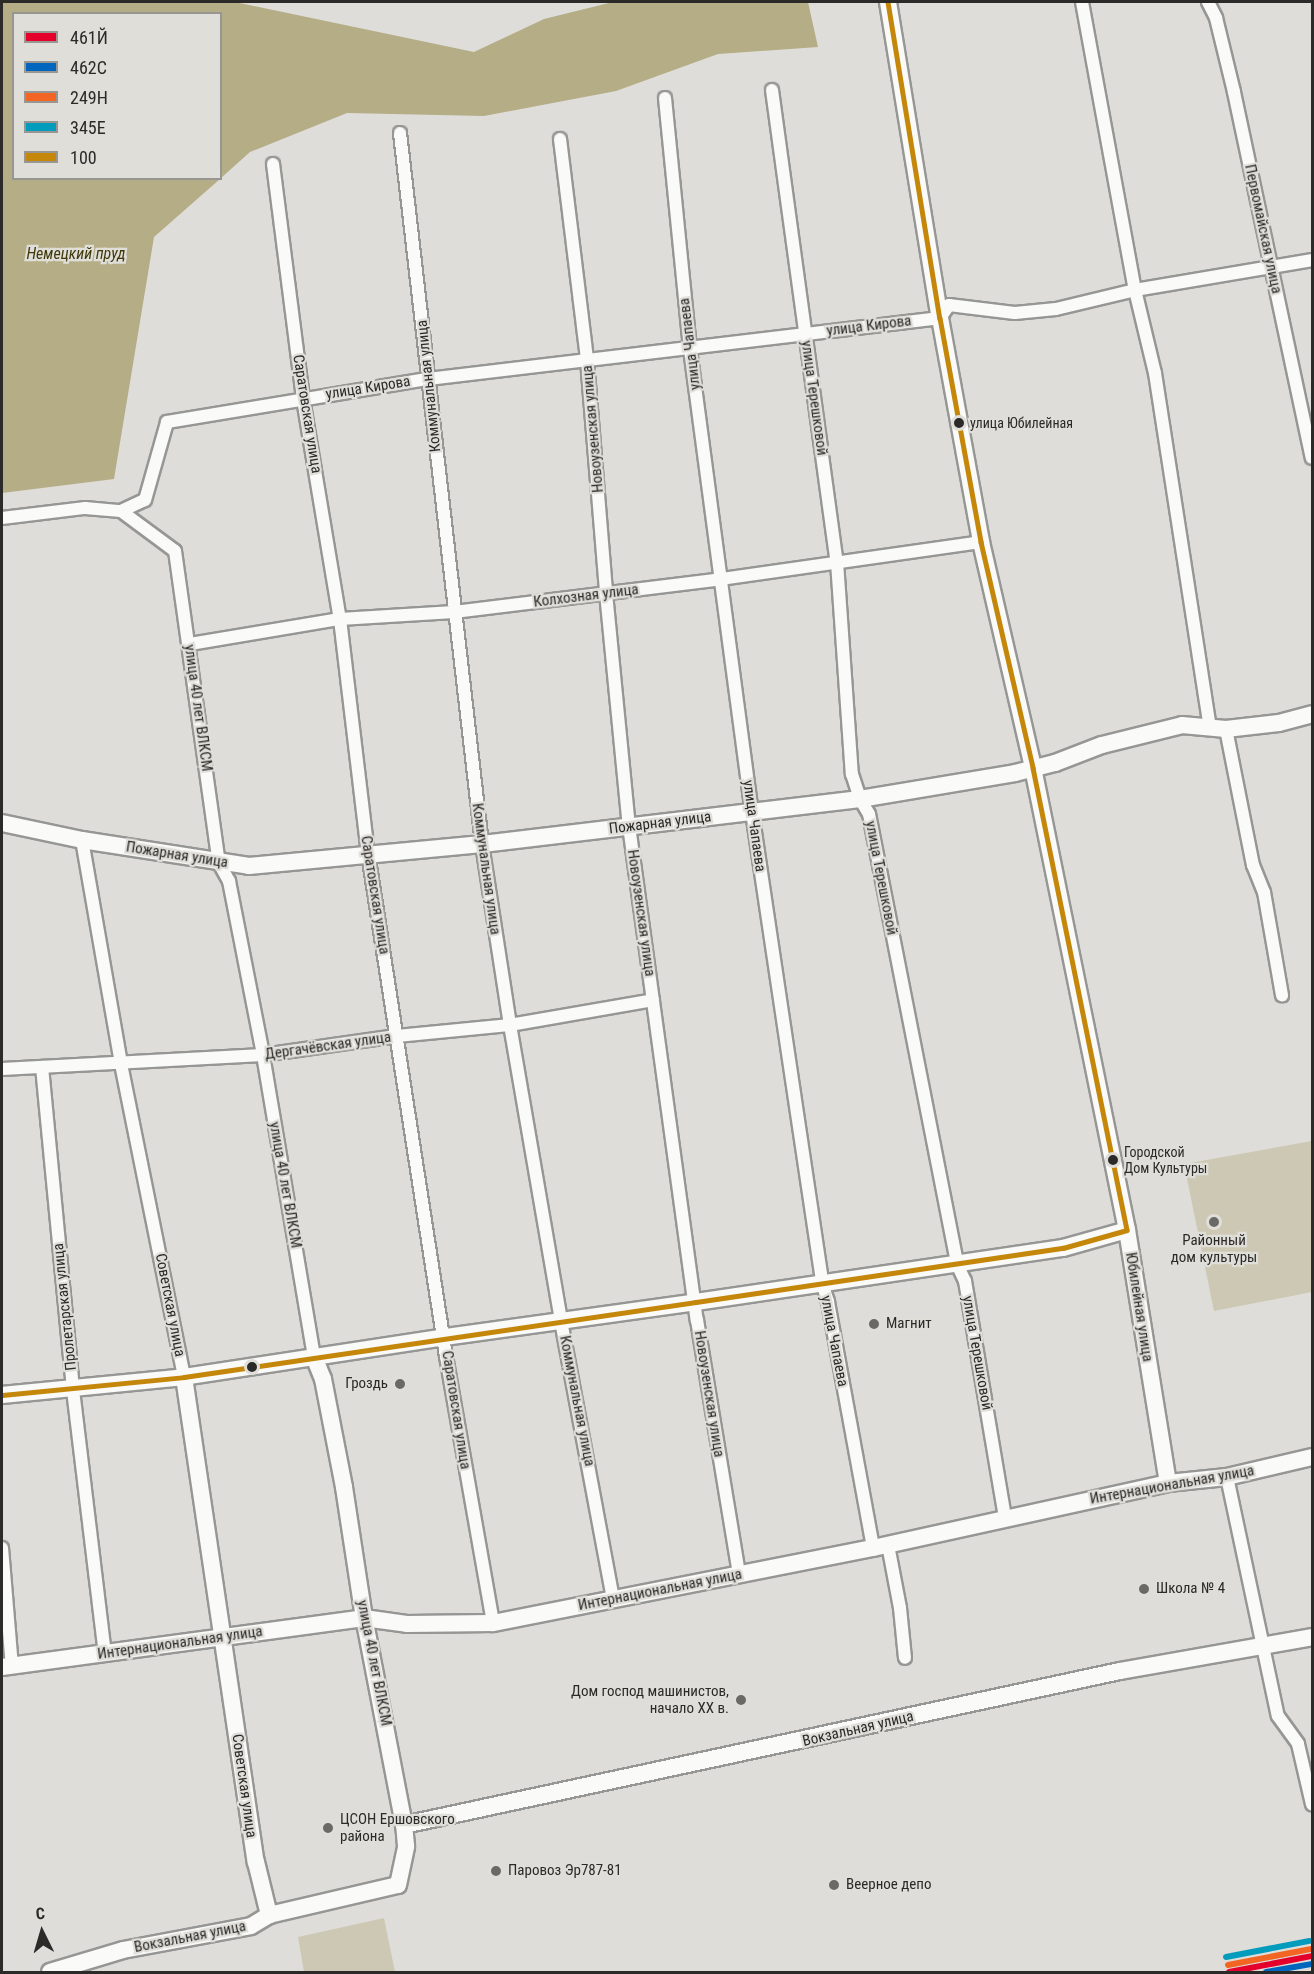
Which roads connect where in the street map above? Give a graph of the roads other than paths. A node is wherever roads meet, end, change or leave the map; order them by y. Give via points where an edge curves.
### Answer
1 (888, 2) edge
2 (1082, 2) edge
3 (1208, 2) edge
4 (772, 90) dead end
5 (665, 98) dead end
6 (400, 133) dead end
7 (560, 139) dead end
8 (273, 164) dead end
9 (1312, 260) edge
10 (1270, 267) junction
11 (1135, 290) junction
12 (940, 318) junction
13 (805, 334) junction
14 (690, 349) junction
15 (587, 360) junction
16 (428, 379) junction
17 (303, 399) junction
18 (1312, 458) edge
19 (121, 511) junction
20 (2, 518) edge
21 (981, 542) junction
22 (837, 562) junction
23 (721, 579) junction
24 (606, 593) junction
25 (454, 612) junction
26 (340, 619) junction
27 (190, 644) junction
28 (1312, 714) edge
29 (1218, 728) junction
30 (1033, 768) junction
31 (860, 799) junction
32 (752, 812) junction
33 (2, 823) edge
34 (629, 826) junction
35 (82, 840) junction
36 (482, 844) junction
37 (368, 853) junction
38 (219, 863) junction
39 (1282, 995) dead end
40 (653, 1000) junction
41 (510, 1025) junction
42 (397, 1036) junction
43 (262, 1055) junction
44 (121, 1064) junction
45 (42, 1067) junction
46 (2, 1070) edge
47 (1127, 1230) junction
48 (957, 1264) junction
49 (822, 1283) junction
50 (696, 1302) junction
51 (561, 1321) junction
52 (445, 1337) junction
53 (314, 1357) junction
54 (184, 1377) junction
55 (74, 1390) junction
56 (2, 1395) edge
57 (1312, 1457) edge
58 (1227, 1477) junction
59 (1168, 1483) junction
60 (1005, 1518) junction
61 (881, 1547) junction
62 (2, 1548) edge
63 (739, 1575) junction
64 (613, 1598) junction
65 (364, 1618) junction
66 (493, 1623) junction
67 (222, 1637) junction
68 (1312, 1637) edge
69 (1261, 1647) junction
70 (105, 1653) junction
71 (905, 1658) dead end
72 (7, 1666) edge
73 (1312, 1804) edge
74 (404, 1825) junction
75 (398, 1885) joint
76 (268, 1915) junction
77 (50, 1972) edge

1 - 12 street, Юбилейная улица
2 - 11 street
3 - 10 street, Первомайская улица via 1216,18 1234,92
4 - 13 street, улица Терешковой
5 - 14 street, улица Чапаева
6 - 16 street, Коммунальная улица
7 - 15 street, Новоузенская улица
8 - 17 street, Саратовская улица
9 - 10 street, улица Кирова
10 - 11 street, улица Кирова
10 - 18 street, Первомайская улица
11 - 12 street, улица Кирова via 1056,309 1015,313 949,305
11 - 29 street via 1155,373
12 - 13 street, улица Кирова
12 - 21 street, Юбилейная улица
13 - 14 street, улица Кирова
13 - 22 street, улица Терешковой
14 - 15 street, улица Кирова
14 - 23 street, улица Чапаева
15 - 16 street, улица Кирова
15 - 24 street, Новоузенская улица
16 - 17 street, улица Кирова
16 - 25 street, Коммунальная улица
17 - 19 street, улица Кирова via 167,422 145,500
17 - 26 street, Саратовская улица
19 - 20 street via 86,508
19 - 27 street, улица 40 лет ВЛКСМ via 175,551
21 - 22 street, Колхозная улица
21 - 30 street, Юбилейная улица
22 - 23 street, Колхозная улица
22 - 31 street, улица Терешковой via 852,774
23 - 24 street, Колхозная улица
23 - 32 street, улица Чапаева
24 - 25 street, Колхозная улица
24 - 34 street, Новоузенская улица
25 - 26 street, Колхозная улица
25 - 36 street, Коммунальная улица
26 - 27 street, Колхозная улица
26 - 37 street, Саратовская улица
27 - 38 street, улица 40 лет ВЛКСМ
28 - 29 street, Пожарная улица via 1279,723
29 - 30 street, Пожарная улица via 1182,725
29 - 39 street via 1253,865 1264,892
30 - 31 street, Пожарная улица
30 - 47 street, Юбилейная улица
31 - 32 street, Пожарная улица
31 - 48 street, улица Терешковой via 869,814
32 - 34 street, Пожарная улица
32 - 49 street, улица Чапаева
33 - 35 street, Пожарная улица
34 - 36 street, Пожарная улица
34 - 40 street, Новоузенская улица
35 - 38 street, Пожарная улица
35 - 44 street, Советская улица
36 - 37 street, Пожарная улица
36 - 41 street, Коммунальная улица
37 - 38 street, Пожарная улица via 249,866
37 - 42 street, Саратовская улица
38 - 43 street, улица 40 лет ВЛКСМ via 229,881
40 - 41 street, Дергачёвская улица
40 - 50 street, Новоузенская улица
41 - 42 street, Дергачёвская улица
41 - 51 street, Коммунальная улица
42 - 43 street, Дергачёвская улица
42 - 52 street, Саратовская улица
43 - 44 street, Дергачёвская улица
43 - 53 street, улица 40 лет ВЛКСМ
44 - 45 street, Дергачёвская улица
44 - 54 street, Советская улица
45 - 46 street, Дергачёвская улица
45 - 55 street, Пролетарская улица
47 - 48 street via 1063,1248
47 - 59 street, Юбилейная улица
48 - 49 street
48 - 60 street, улица Терешковой via 965,1281
49 - 50 street
49 - 61 street, улица Чапаева
50 - 51 street
50 - 63 street, Новоузенская улица
51 - 52 street
51 - 64 street, Коммунальная улица
52 - 53 street
52 - 66 street, Саратовская улица
53 - 54 street
53 - 65 street, улица 40 лет ВЛКСМ via 323,1379 344,1487
54 - 55 street
54 - 67 street, Советская улица
55 - 56 street
55 - 70 street, Пролетарская улица
57 - 58 street, Интернациональная улица
58 - 59 street, Интернациональная улица
58 - 69 street
59 - 60 street, Интернациональная улица
60 - 61 street, Интернациональная улица
61 - 63 street, Интернациональная улица
61 - 71 street, улица Чапаева via 900,1608
62 - 72 street
63 - 64 street, Интернациональная улица
64 - 66 street, Интернациональная улица
65 - 66 street, Интернациональная улица via 407,1624
65 - 67 street, Интернациональная улица
65 - 74 street, улица 40 лет ВЛКСМ
67 - 70 street, Интернациональная улица
67 - 76 street, Советская улица via 256,1862
68 - 69 street, Вокзальная улица
69 - 73 street via 1278,1716 1298,1744
69 - 74 street, Вокзальная улица via 1120,1671
70 - 72 street, Интернациональная улица
74 - 75 street, улица 40 лет ВЛКСМ via 406,1846
75 - 76 street, Вокзальная улица
76 - 77 street, Вокзальная улица via 251,1926 123,1950

